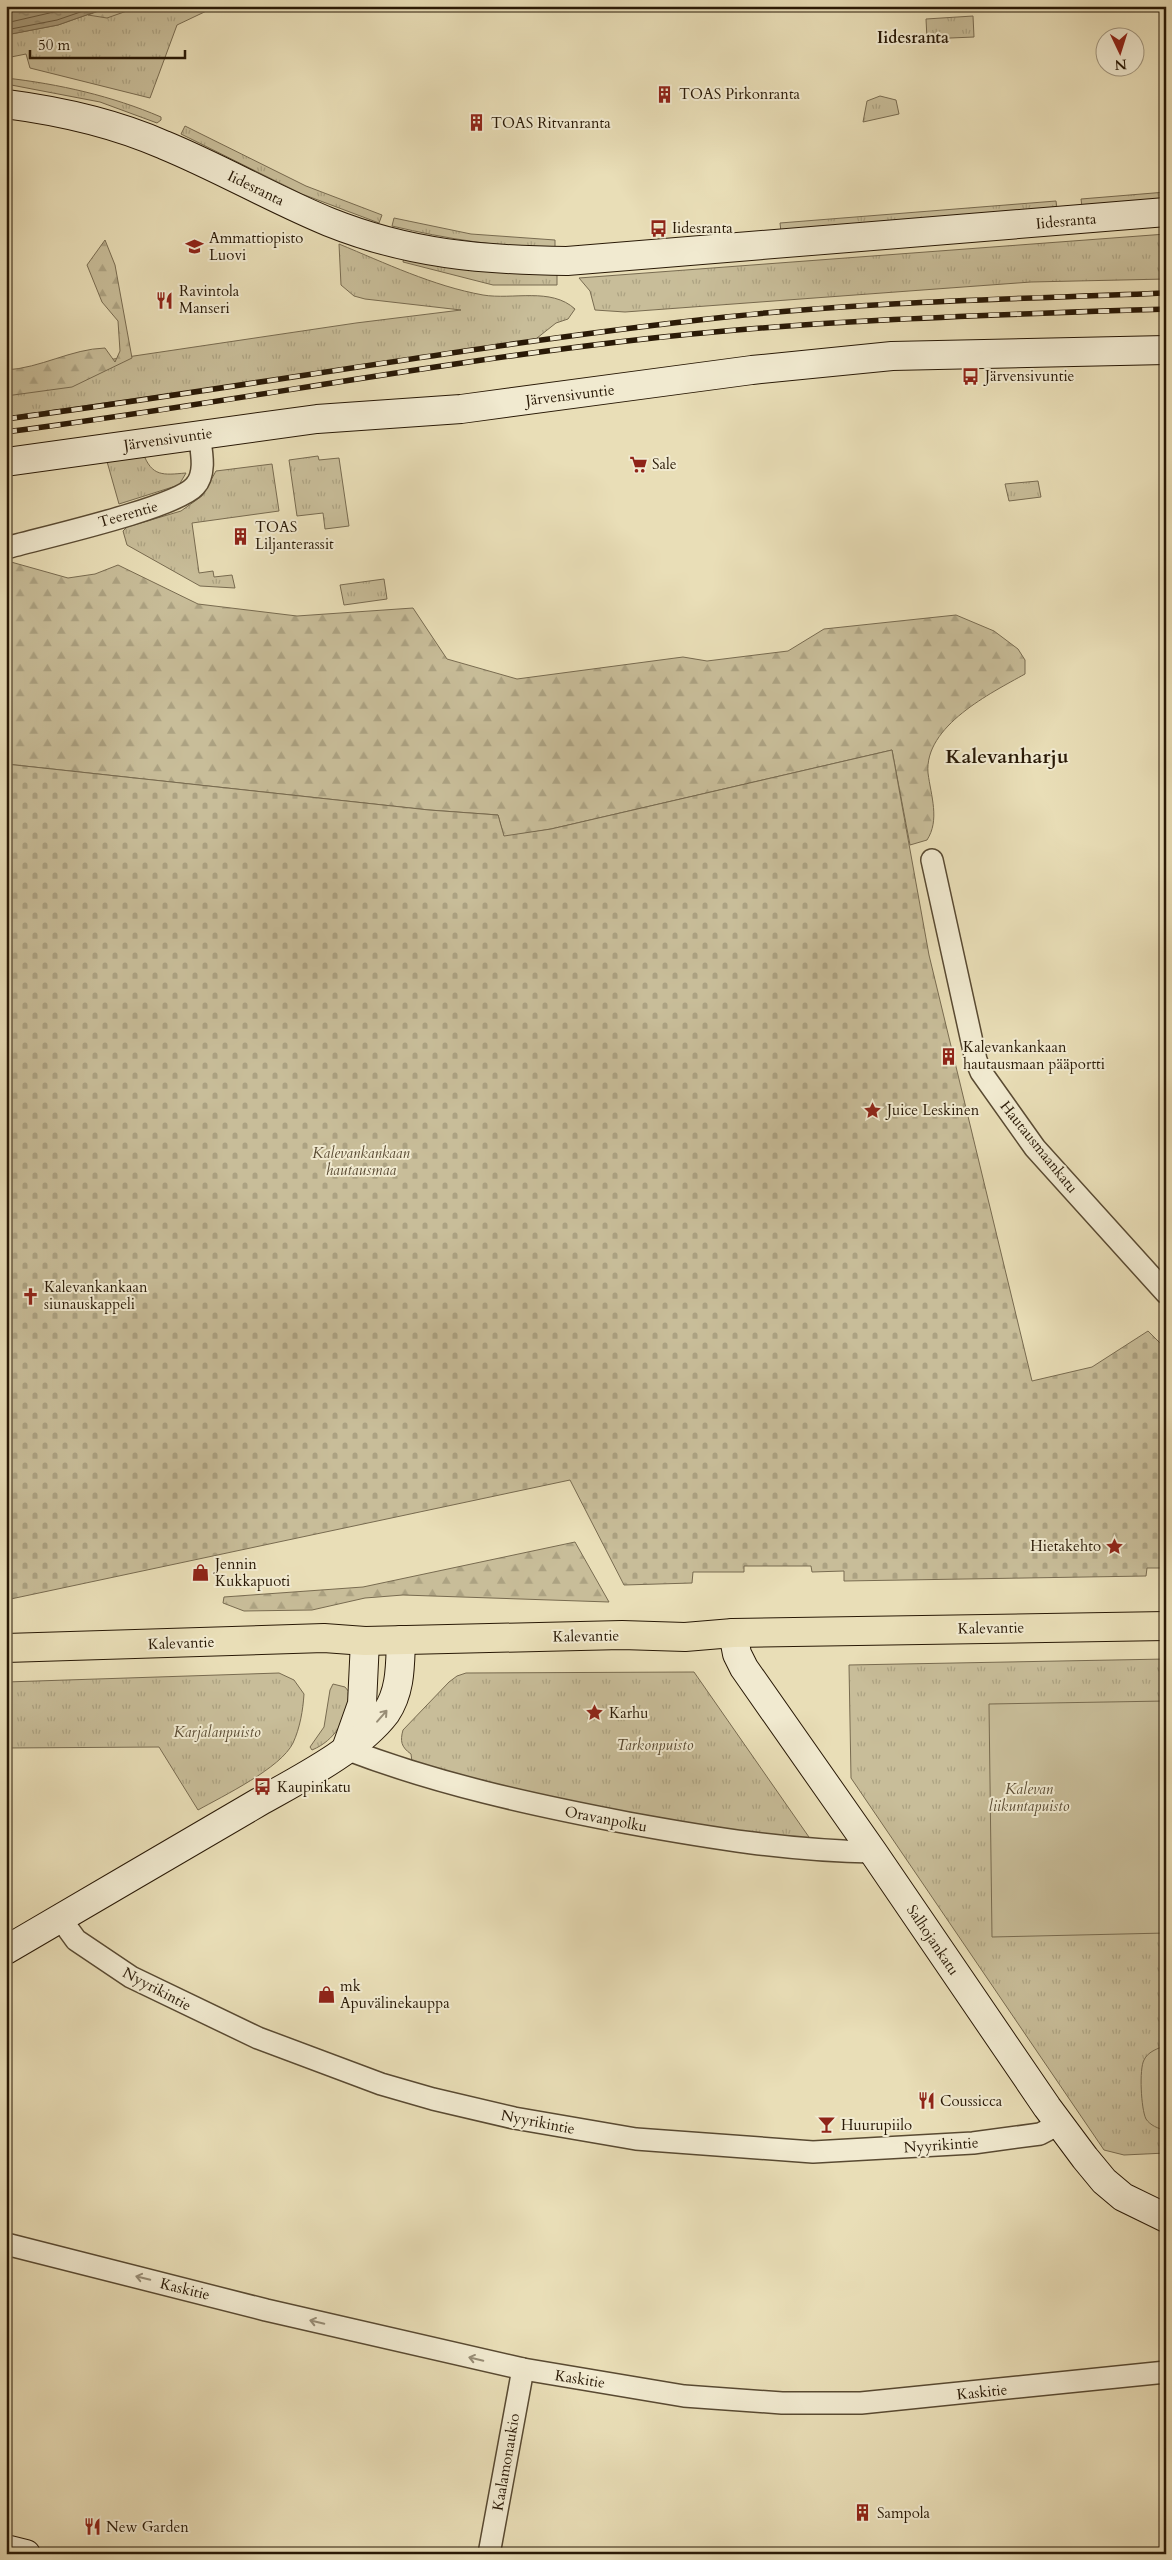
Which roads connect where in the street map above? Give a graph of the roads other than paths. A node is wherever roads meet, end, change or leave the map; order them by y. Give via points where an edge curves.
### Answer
1 (6, 104) edge
2 (1166, 212) edge
3 (1166, 350) edge
4 (199, 434) junction
5 (6, 462) edge
6 (6, 548) edge
7 (932, 860) dead end
8 (1166, 1293) edge
9 (1166, 1626) edge
10 (733, 1633) junction
11 (401, 1640) junction
12 (365, 1641) junction
13 (6, 1648) edge
14 (346, 1748) junction
15 (873, 1852) junction
16 (60, 1918) junction
17 (6, 1950) edge
18 (1059, 2124) junction
19 (1166, 2218) edge
20 (6, 2244) edge
21 (523, 2369) junction
22 (1163, 2372) edge
23 (6, 2549) edge
24 (26, 2554) edge
25 (489, 2554) edge

1 - 2 street, Iidesranta via 76,116 131,132 330,222 382,240 496,260 567,262
3 - 4 street, Järvensivuntie via 882,357 752,370 461,409 317,419
4 - 5 street, Järvensivuntie
4 - 6 street, Teerentie via 202,471 195,487 187,494 149,508
7 - 8 street, Hautausmaankatu via 981,1072 1035,1148
9 - 10 main road, Kalevantie
10 - 11 main road, Kalevantie via 685,1637 622,1635
10 - 15 street, Salhojankatu via 744,1668
11 - 12 main road, Kalevantie
14 -> 11 street via 385,1713 396,1696
12 - 13 main road, Kalevantie via 324,1638
12 - 14 street via 362,1704
14 - 15 street, Oravanpolku via 429,1777 572,1813 718,1839 805,1850
14 - 16 street
15 - 18 street, Salhojankatu
16 - 17 street
16 - 18 street, Nyyrikintie via 76,1940 132,1977 258,2038 381,2084 514,2118 636,2139 813,2152 973,2143 1040,2134
18 - 19 street, Salhojankatu via 1114,2190 1138,2206
21 -> 20 street, Kaskitie via 266,2310
21 - 22 street, Kaskitie via 684,2396 820,2404 919,2398
21 - 25 street, Kaalamonaukio
23 - 24 street

